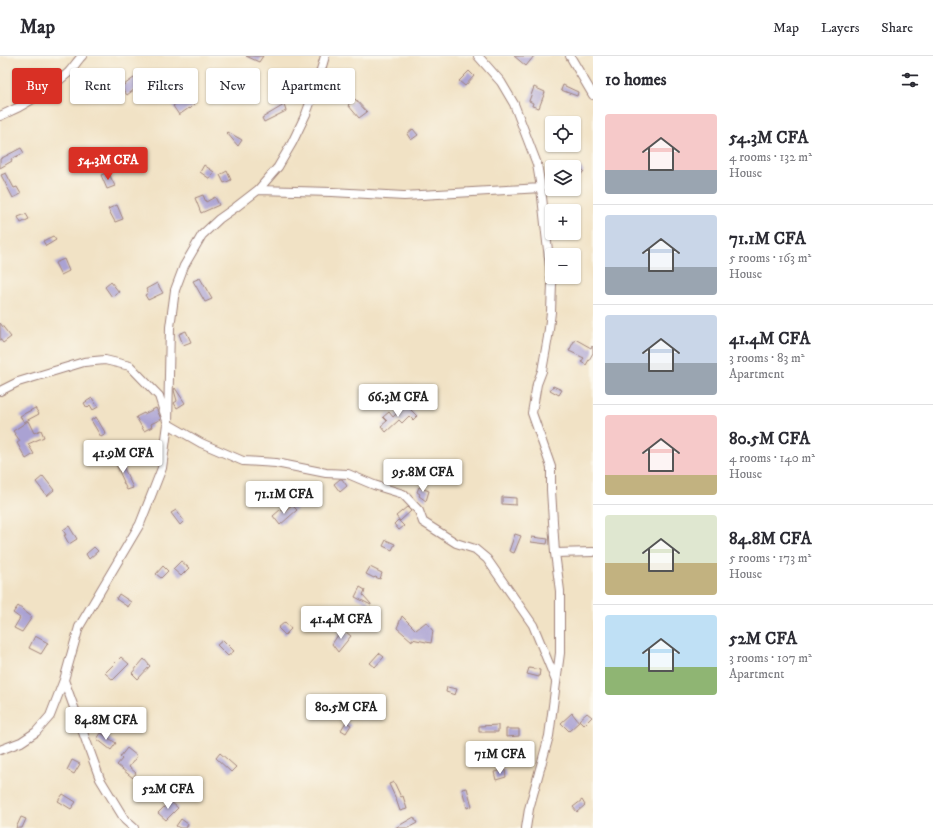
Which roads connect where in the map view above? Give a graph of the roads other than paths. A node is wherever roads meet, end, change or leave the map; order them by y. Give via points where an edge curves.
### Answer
1 (82, 56) edge
2 (325, 56) edge
3 (478, 56) edge
4 (570, 56) edge
5 (593, 95) edge
6 (0, 116) edge
7 (541, 188) junction
8 (258, 190) junction
9 (0, 391) edge
10 (168, 424) junction
11 (593, 552) edge
12 (555, 553) junction
13 (64, 680) junction
14 (556, 682) junction
15 (0, 750) edge
16 (134, 828) edge
17 (526, 828) edge

1 - 6 street via 45,92
2 - 8 street via 298,132 278,167
3 - 7 street via 501,82 514,104 537,164
4 - 5 street
7 - 8 street via 404,196
7 - 12 street via 552,283 551,312 542,371 532,413 551,467
8 - 10 street via 202,235 177,284 170,327
9 - 10 street via 18,382 84,362 105,360 130,366 159,396
10 - 13 street via 162,468 140,524 79,627
10 - 14 street via 201,443 243,461 276,463 326,473 348,474 403,494 419,511 423,522 456,543 475,549 487,559 533,625
11 - 12 street
12 - 14 street via 560,591 560,653
13 - 15 street via 50,716 36,732 21,742
13 - 16 street via 100,779 125,820
14 - 17 street via 548,736

